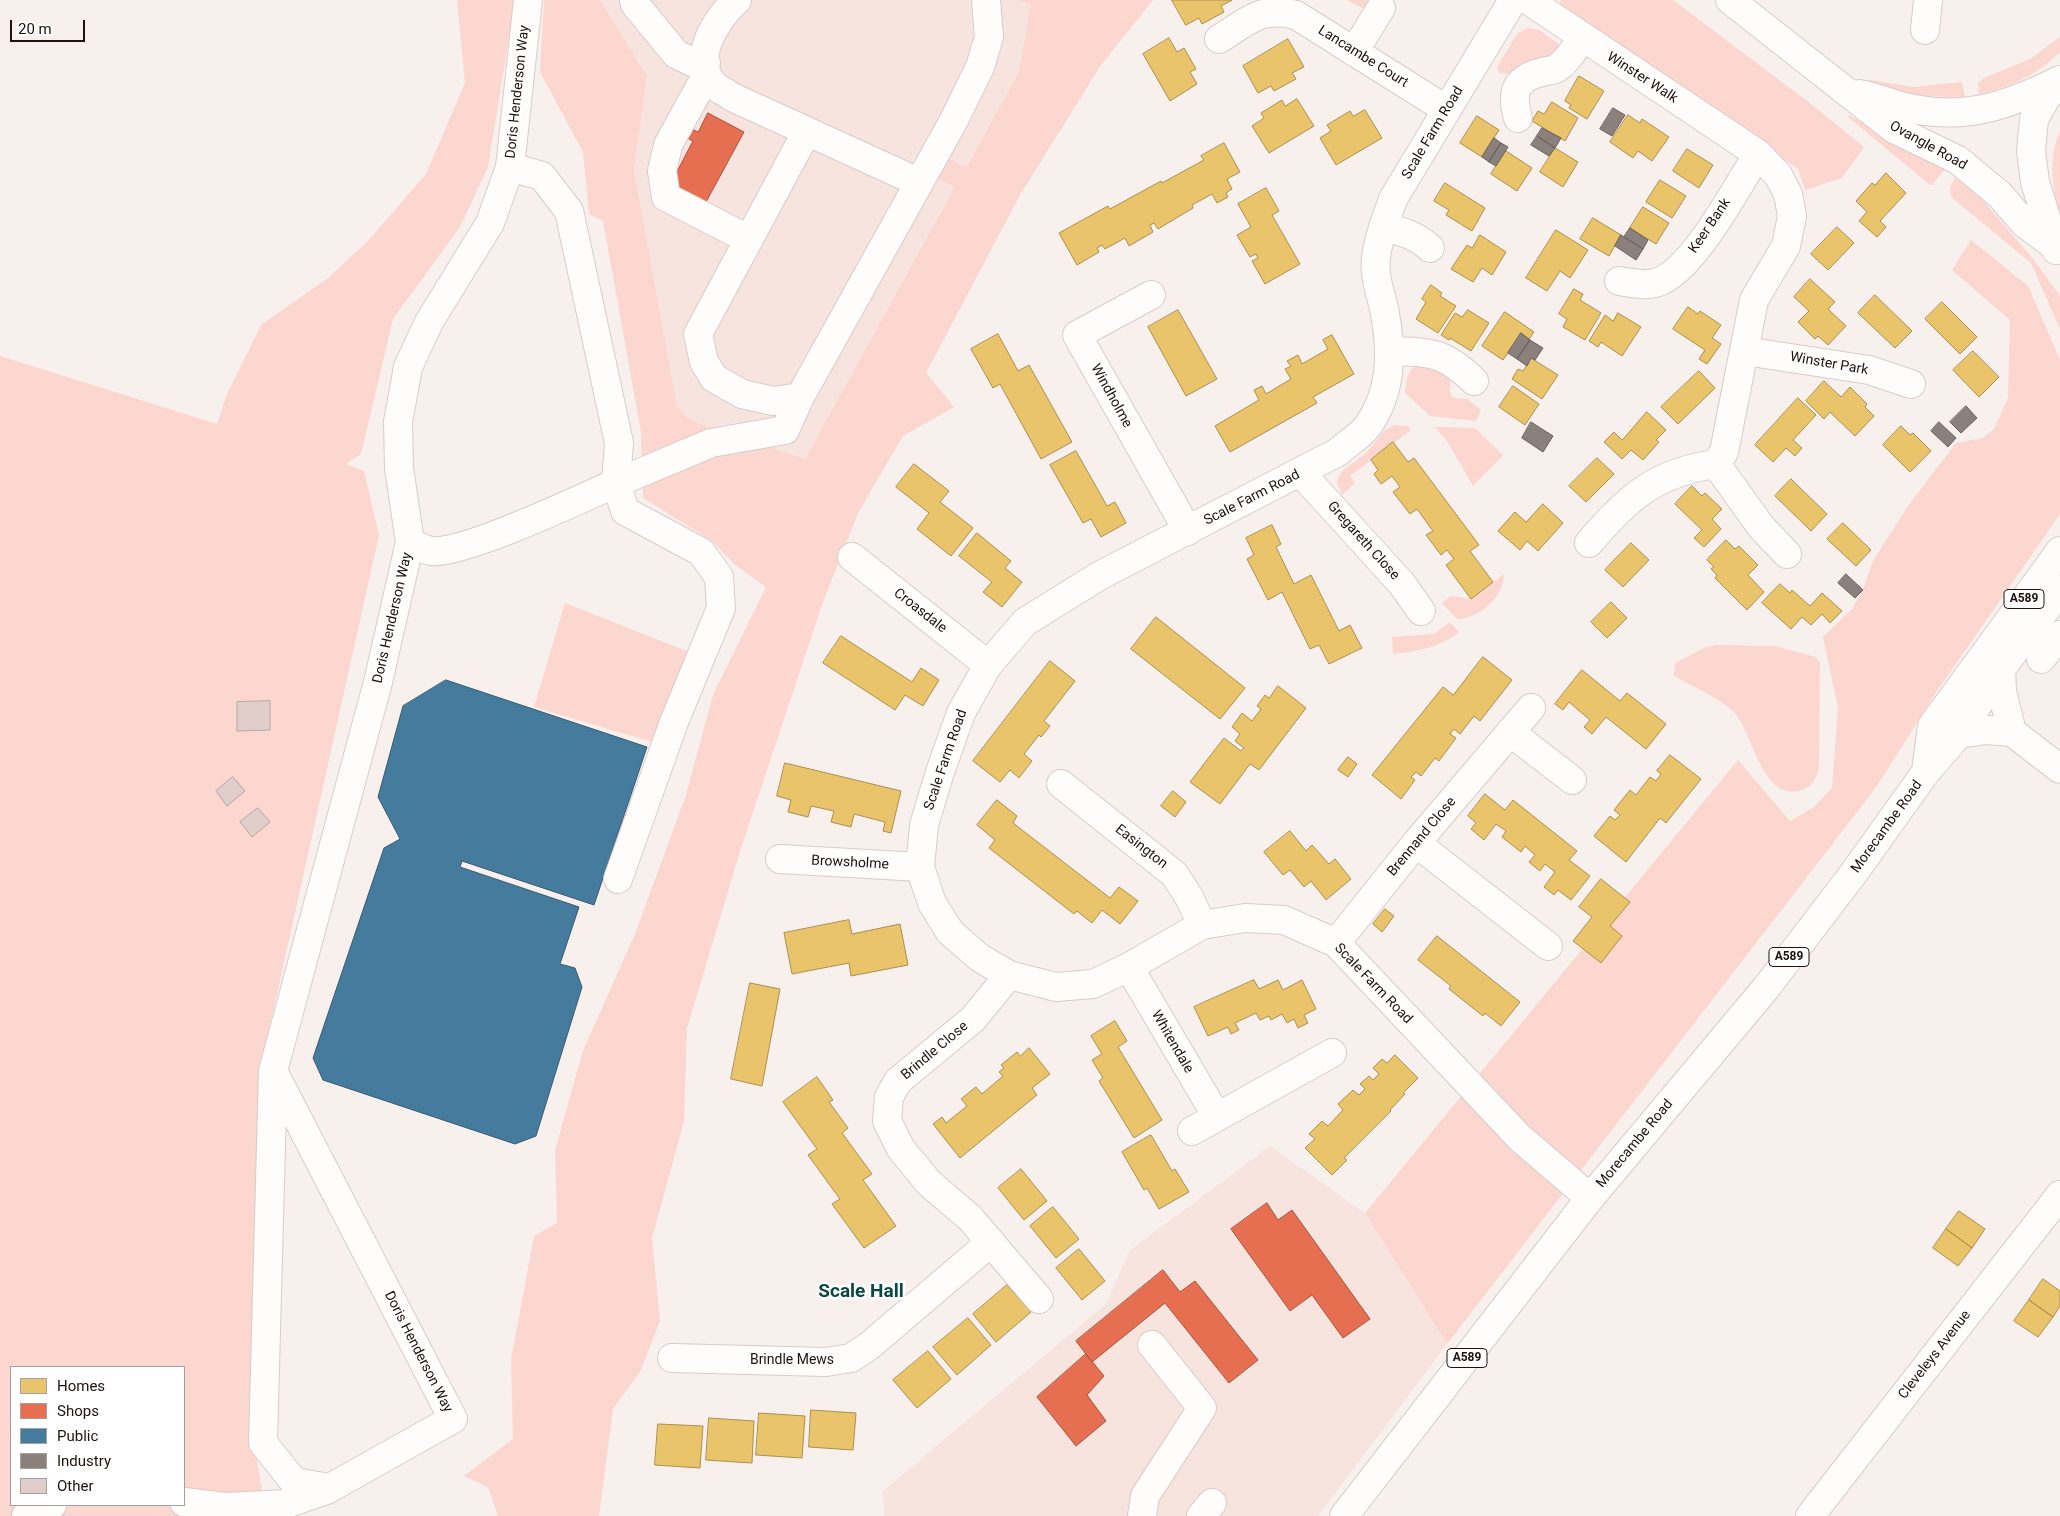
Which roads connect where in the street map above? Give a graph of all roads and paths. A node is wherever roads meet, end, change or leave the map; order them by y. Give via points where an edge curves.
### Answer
1 (528, 0) edge
2 (634, 0) edge
3 (737, 0) edge
4 (986, 0) edge
5 (1514, 0) edge
6 (1528, 0) edge
7 (1730, 0) edge
8 (1928, 0) edge
9 (1279, 5) edge
10 (1381, 8) dead end
11 (1925, 30) dead end
12 (1582, 38) junction
13 (1219, 39) dead end
14 (1354, 52) junction
15 (707, 68) junction
16 (2060, 80) edge
17 (1845, 91) junction
18 (1447, 110) junction
19 (1518, 118) dead end
20 (807, 131) junction
21 (1758, 154) junction
22 (510, 166) junction
23 (918, 182) junction
24 (1383, 226) junction
25 (748, 239) junction
26 (1430, 248) dead end
27 (2056, 251) edge
28 (1619, 281) dead end
29 (1152, 295) dead end
30 (1390, 351) junction
31 (1745, 351) junction
32 (1474, 381) dead end
33 (1911, 384) dead end
34 (800, 397) junction
35 (1716, 464) junction
36 (1301, 473) junction
37 (616, 483) junction
38 (1188, 530) junction
39 (410, 542) junction
40 (1588, 543) dead end
41 (2060, 551) edge
42 (1787, 554) dead end
43 (852, 557) dead end
44 (2060, 590) edge
45 (1421, 612) dead end
46 (2060, 635) edge
47 (2041, 659) dead end
48 (988, 665) junction
49 (2001, 669) junction
50 (1531, 708) dead end
51 (1510, 732) junction
52 (2012, 732) junction
53 (1959, 734) junction
54 (2060, 770) edge
55 (1926, 772) junction
56 (1572, 780) dead end
57 (1061, 784) dead end
58 (1416, 843) junction
59 (780, 859) dead end
60 (920, 867) junction
61 (618, 879) dead end
62 (1202, 925) junction
63 (1336, 943) junction
64 (1548, 946) dead end
65 (1129, 967) junction
66 (1009, 975) junction
67 (1332, 1053) dead end
68 (273, 1070) junction
69 (1217, 1116) junction
70 (1192, 1131) dead end
71 (2060, 1195) edge
72 (1590, 1198) junction
73 (991, 1242) junction
74 (1039, 1299) dead end
75 (1152, 1345) dead end
76 (672, 1358) dead end
77 (330, 1488) junction
78 (185, 1502) edge
79 (50, 1506) edge
80 (26, 1516) edge
81 (1142, 1516) edge
82 (1344, 1516) edge
83 (1810, 1516) edge

1 - 22 street, Doris Henderson Way
2 - 15 street via 676,54
3 - 15 street via 724,11 712,29 706,45
4 - 23 street via 989,37 985,53 954,120
5 - 18 street, Scale Farm Road
6 - 12 street, Winster Walk
7 - 17 street, Ovangle Road
8 - 11 street
9 - 13 street, Lancambe Court
9 - 14 street, Lancambe Court
10 - 14 street
12 - 19 street via 1566,62 1555,70 1526,77 1516,86 1514,102
12 - 21 street, Winster Walk
14 - 18 street, Lancambe Court
15 - 20 street via 714,85 732,97
15 - 25 street via 668,146 662,171 666,197
16 - 17 street, Ovangle Road via 2013,102 1957,113 1912,109 1874,96
16 - 27 street via 2034,120 2030,151 2035,182
17 - 27 street, Ovangle Road via 1894,128 1958,160 2000,195 2024,223
18 - 24 street, Scale Farm Road via 1393,199
20 - 23 street
20 - 25 street
21 - 28 street, Keer Bank via 1680,268 1660,281 1642,284
21 - 31 street via 1778,174 1788,194 1792,216 1786,246 1754,300
22 - 37 street via 542,176 569,211 619,443
22 - 39 street, Doris Henderson Way via 490,223 429,322 408,367 398,422 399,459
23 - 34 street
24 - 26 street via 1409,234
24 - 30 street, Scale Farm Road via 1375,272
25 - 34 street via 698,334 704,362 714,378 742,394 773,400
29 - 38 street, Windholme via 1077,335
30 - 32 street via 1427,352 1456,364
30 - 36 street, Scale Farm Road via 1388,377 1381,401 1366,428 1338,452
31 - 33 street, Winster Park via 1869,370
31 - 35 street via 1724,452
34 - 37 street via 785,430 711,443
35 - 40 street via 1696,466 1662,478 1636,493
35 - 42 street via 1762,528
36 - 38 street, Scale Farm Road
36 - 45 street, Gregareth Close via 1402,584
37 - 39 street via 554,511 452,549 431,551
37 - 61 street via 625,511 701,552 719,577 720,608 674,722
38 - 48 street, Scale Farm Road via 1076,588 1025,622
39 - 68 street, Doris Henderson Way via 378,682
41 - 55 street, Morecambe Road / A589 via 1932,726
43 - 48 street, Croasdale
44 - 49 street, Morecambe Road / A589
46 - 47 street
48 - 60 street, Scale Farm Road via 961,713 940,772 924,825
49 - 52 street via 2002,691
49 - 53 street, Morecambe Road / A589
50 - 51 street, Brennand Close
51 - 56 street
51 - 58 street, Brennand Close
52 - 53 street via 1986,730
52 - 54 street
53 - 55 street, Morecambe Road / A589
55 - 72 street, Morecambe Road / A589 via 1766,988
57 - 62 street, Easington via 1174,874 1189,896
58 - 63 street, Brennand Close
58 - 64 street
59 - 60 street, Browsholme
60 - 66 street, Scale Farm Road via 932,903 950,932 980,958
62 - 63 street, Scale Farm Road via 1245,918 1284,920
62 - 65 street, Scale Farm Road
63 - 72 street, Scale Farm Road via 1520,1138
65 - 66 street, Scale Farm Road via 1093,984 1056,988
65 - 69 street, Whitendale
66 - 73 street, Brindle Close via 973,1019 898,1081 888,1097 887,1121 901,1149 929,1183 970,1218
67 - 69 street
68 - 77 street, Doris Henderson Way via 263,1443 294,1482
68 - 77 street, Doris Henderson Way via 453,1419
69 - 70 street
71 - 83 street, Cleveleys Avenue
72 - 82 street, Morecambe Road / A589
73 - 74 street
73 - 76 street, Brindle Mews via 851,1358 826,1362
75 - 81 street via 1202,1408 1145,1496
77 - 78 street via 286,1504 225,1507
79 - 80 street

